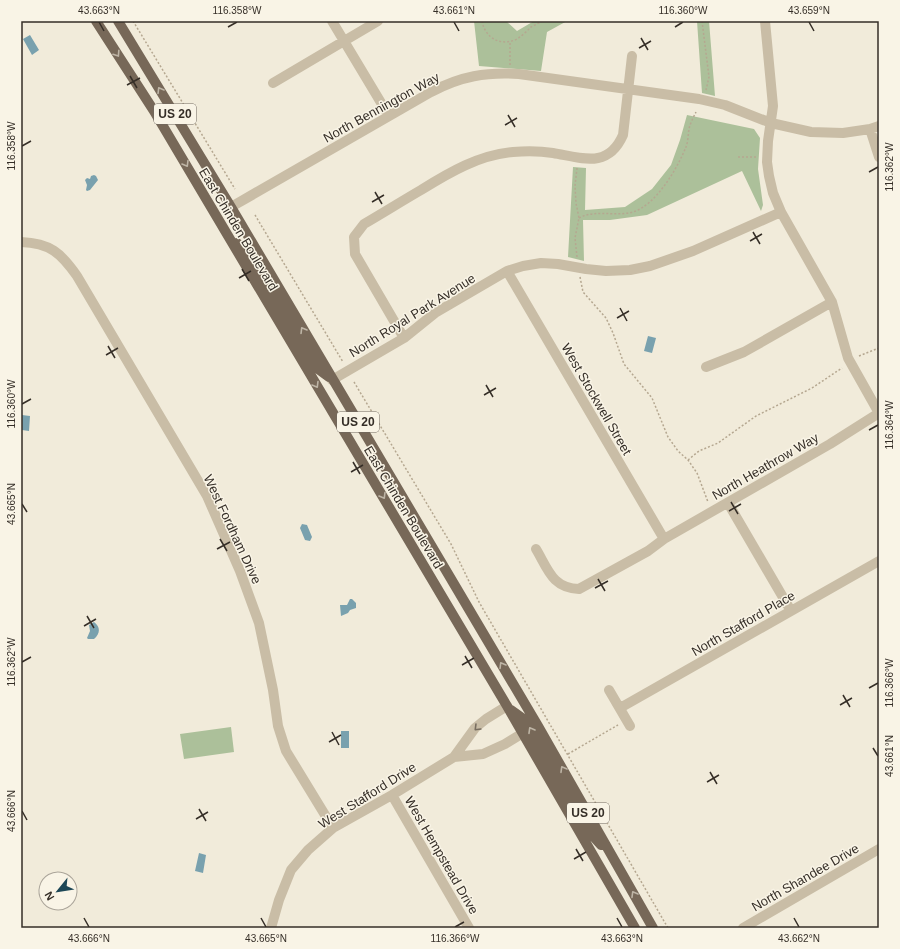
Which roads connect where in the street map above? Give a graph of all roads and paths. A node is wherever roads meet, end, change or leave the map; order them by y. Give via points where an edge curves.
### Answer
1 (96, 21) edge
2 (118, 21) edge
3 (133, 21) edge
4 (332, 21) edge
5 (378, 21) edge
6 (482, 21) edge
7 (542, 21) edge
8 (702, 21) edge
9 (765, 21) edge
10 (344, 41) junction
11 (510, 41) junction
12 (632, 56) dead end
13 (510, 66) dead end
14 (273, 83) dead end
15 (628, 88) junction
16 (706, 91) dead end
17 (696, 112) dead end
18 (389, 116) junction
19 (771, 123) junction
20 (874, 127) edge
21 (738, 157) dead end
22 (760, 157) dead end
23 (879, 157) edge
24 (578, 166) dead end
25 (235, 189) dead end
26 (231, 207) junction
27 (781, 212) junction
28 (255, 215) dead end
29 (579, 218) junction
30 (224, 228) junction
31 (21, 242) edge
32 (578, 261) dead end
33 (507, 271) junction
34 (580, 277) dead end
35 (832, 302) junction
36 (404, 338) junction
37 (879, 348) edge
38 (857, 357) dead end
39 (343, 362) dead end
40 (844, 366) dead end
41 (706, 367) dead end
42 (332, 380) junction
43 (354, 382) dead end
44 (879, 413) edge
45 (688, 460) junction
46 (728, 503) junction
47 (710, 506) dead end
48 (664, 539) junction
49 (536, 549) dead end
50 (879, 561) edge
51 (790, 611) junction
52 (609, 690) dead end
53 (507, 706) junction
54 (620, 708) junction
55 (628, 723) joint
56 (523, 734) junction
57 (568, 754) junction
58 (454, 757) junction
59 (558, 760) junction
60 (392, 795) junction
61 (333, 828) junction
62 (879, 849) edge
63 (612, 856) junction
64 (271, 928) edge
65 (469, 928) edge
66 (635, 928) edge
67 (653, 928) edge
68 (668, 928) edge
69 (743, 928) edge

1 -> 30 main road, East Chinden Boulevard / US 20
26 -> 2 main road, East Chinden Boulevard / US 20
3 - 25 path
4 - 10 street
5 - 10 street
6 - 11 path via 491,38 503,43
7 - 11 path via 517,39
8 - 16 path via 709,77
9 - 19 street via 773,106
10 - 14 street
10 - 18 street
11 - 13 path
12 - 15 street
15 - 18 street, North Bennington Way via 520,74 480,74 445,85
15 - 19 street, North Bennington Way via 725,105
15 - 36 street via 623,134 612,152 601,158 589,159 534,151 506,153 475,161 454,170 364,224 354,237 355,254
17 - 29 path via 689,128 686,146 676,167 654,199 634,211 616,215 586,214
18 - 26 street, North Bennington Way
19 - 20 street, North Bennington Way via 811,132 843,133
19 - 27 street via 767,162 773,193
20 - 23 street
21 - 22 path
24 - 29 path via 575,186
42 -> 26 main road, East Chinden Boulevard / US 20
27 - 33 street, North Royal Park Avenue via 693,251 650,266 606,271 541,263
27 - 35 street
28 - 39 path
29 - 32 path via 575,238
30 - 42 main road via 247,253 314,366
30 -> 53 main road, East Chinden Boulevard / US 20
31 - 61 street, West Fordham Drive via 35,242 48,247 66,260 206,496 240,571 259,623 278,726 286,752
33 - 36 street, North Royal Park Avenue via 435,313
33 - 48 street, West Stockwell Street
34 - 45 path via 583,292 606,318 624,364 652,398 668,437
35 - 41 street via 744,352
35 - 44 street via 848,358
36 - 42 street, North Royal Park Avenue
37 - 38 path
40 - 45 path via 812,388 756,416 718,443 699,451
59 -> 42 main road, East Chinden Boulevard / US 20
43 - 57 path via 451,544 480,602
44 - 46 street, North Heathrow Way
45 - 47 path via 697,473
46 - 48 street, North Heathrow Way
46 - 51 street
48 - 49 street, North Heathrow Way via 643,554 579,588 568,588 558,584
50 - 51 street, North Stafford Place
51 - 54 street, North Stafford Place
52 - 54 street
53 - 56 main road, East Chinden Boulevard / US 20
53 -> 58 street, West Stafford Drive via 475,728
63 -> 53 main road via 591,834 525,720
54 - 55 street
55 - 57 path
56 - 58 street, West Stafford Drive via 483,754
56 - 66 main road, East Chinden Boulevard / US 20
57 - 59 path
57 - 68 path
58 - 60 street, West Stafford Drive
63 -> 59 main road, East Chinden Boulevard / US 20
60 - 61 street, West Stafford Drive
60 - 65 street, West Hempstead Drive
61 - 64 street, West Stafford Drive via 308,850 291,870
62 - 69 street, North Shandee Drive
67 -> 63 main road, East Chinden Boulevard / US 20

